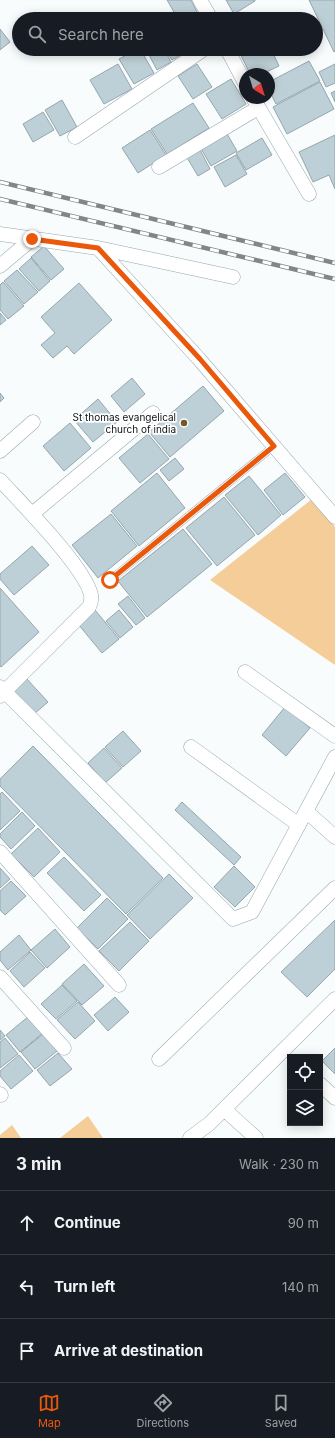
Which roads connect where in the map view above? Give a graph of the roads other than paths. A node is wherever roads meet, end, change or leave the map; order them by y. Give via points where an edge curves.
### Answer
1 (200, 0) edge
2 (207, 12) edge
3 (194, 56) edge
4 (231, 56) edge
5 (239, 72) edge
6 (254, 104) edge
7 (257, 104) edge
8 (75, 137) dead end
9 (159, 167) dead end
10 (309, 194) dead end
11 (0, 234) edge
12 (32, 239) junction
13 (98, 248) junction
14 (0, 266) edge
15 (233, 277) dead end
16 (153, 413) dead end
17 (33, 422) dead end
18 (274, 446) junction
19 (0, 450) edge
20 (0, 480) edge
21 (32, 514) junction
22 (335, 517) edge
23 (110, 580) dead end
24 (245, 672) dead end
25 (2, 691) edge
26 (335, 736) edge
27 (191, 747) dead end
28 (335, 758) edge
29 (306, 811) junction
30 (299, 826) junction
31 (335, 837) edge
32 (0, 852) edge
33 (335, 888) edge
34 (0, 977) edge
35 (119, 985) dead end
36 (335, 999) edge
37 (64, 1048) dead end
38 (288, 1053) edge
39 (159, 1059) dead end
40 (323, 1087) edge
41 (335, 1098) edge
42 (224, 1109) junction
43 (190, 1138) edge
44 (256, 1138) edge

1 - 2 street
3 - 8 street
4 - 5 street
6 - 9 street
7 - 10 street
11 - 12 street
12 - 13 street
12 - 14 street
13 - 15 street
13 - 18 street via 179,336
16 - 21 street
17 - 19 street
18 - 22 street
18 - 23 lane
20 - 21 street
21 - 25 street via 80,572 91,594 92,602
24 - 26 street
25 - 30 street via 233,919 252,912
27 - 30 street
28 - 29 street
29 - 30 street
29 - 31 street
32 - 35 street
33 - 39 street
34 - 37 street
36 - 38 street
38 - 42 street
40 - 41 street
42 - 43 street
42 - 44 street

